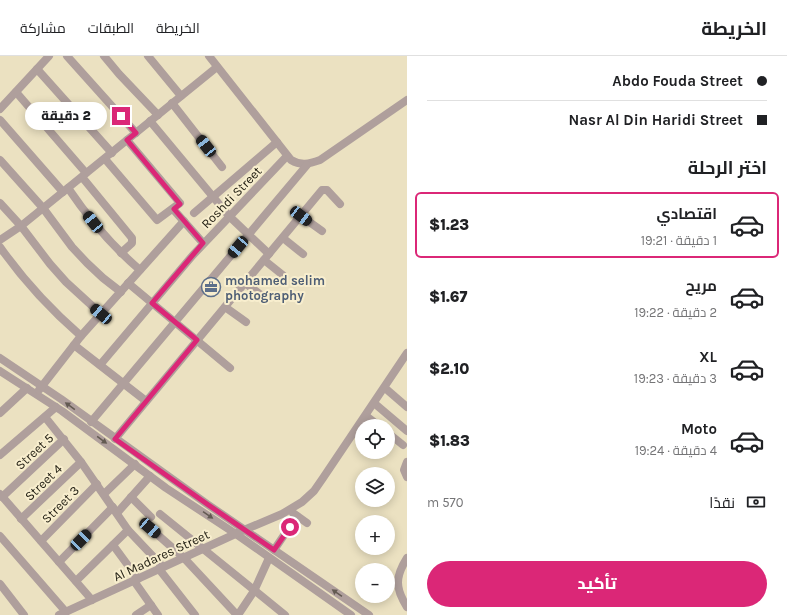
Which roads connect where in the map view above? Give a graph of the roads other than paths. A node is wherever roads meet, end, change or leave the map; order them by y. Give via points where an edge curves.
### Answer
1 (49, 56) edge
2 (67, 56) edge
3 (104, 56) edge
4 (148, 56) edge
5 (209, 56) edge
6 (217, 67) junction
7 (36, 70) junction
8 (16, 92) junction
9 (181, 96) junction
10 (407, 100) edge
11 (172, 103) junction
12 (0, 109) edge
13 (158, 114) junction
14 (0, 120) edge
15 (150, 121) junction
16 (136, 133) junction
17 (127, 140) junction
18 (277, 142) junction
19 (112, 153) junction
20 (287, 156) junction
21 (105, 158) junction
22 (0, 160) edge
23 (307, 165) junction
24 (222, 167) dead end
25 (84, 175) junction
26 (66, 190) junction
27 (213, 197) junction
28 (0, 203) edge
29 (340, 204) dead end
30 (177, 206) junction
31 (43, 208) junction
32 (194, 213) dead end
33 (229, 216) junction
34 (301, 216) junction
35 (184, 221) junction
36 (21, 226) junction
37 (322, 231) dead end
38 (248, 235) junction
39 (283, 238) junction
40 (0, 240) edge
41 (203, 243) junction
42 (0, 247) edge
43 (121, 253) junction
44 (303, 254) dead end
45 (266, 257) junction
46 (140, 270) junction
47 (284, 276) dead end
48 (128, 283) junction
49 (245, 283) junction
50 (121, 292) junction
51 (265, 298) dead end
52 (152, 303) junction
53 (225, 307) junction
54 (101, 314) junction
55 (175, 322) junction
56 (246, 322) dead end
57 (82, 336) junction
58 (197, 340) junction
59 (74, 345) junction
60 (0, 358) edge
61 (406, 359) edge
62 (100, 365) junction
63 (230, 368) dead end
64 (0, 372) edge
65 (123, 383) junction
66 (42, 386) junction
67 (27, 388) junction
68 (385, 388) junction
69 (36, 394) junction
70 (146, 401) junction
71 (374, 403) junction
72 (56, 407) junction
73 (407, 407) edge
74 (0, 412) edge
75 (366, 416) junction
76 (45, 417) junction
77 (370, 419) edge
78 (91, 422) junction
79 (407, 431) edge
80 (64, 439) junction
81 (115, 439) junction
82 (395, 439) edge
83 (403, 445) dead end
84 (0, 455) edge
85 (81, 462) junction
86 (407, 462) edge
87 (135, 464) junction
88 (150, 476) junction
89 (407, 477) edge
90 (97, 484) junction
91 (104, 494) junction
92 (1, 496) edge
93 (131, 497) junction
94 (115, 510) junction
95 (290, 510) junction
96 (160, 514) dead end
97 (297, 516) junction
98 (151, 517) dead end
99 (21, 519) junction
100 (307, 523) dead end
101 (150, 528) dead end
102 (128, 530) junction
103 (244, 530) junction
104 (236, 534) junction
105 (0, 536) edge
106 (41, 541) junction
107 (113, 545) junction
108 (204, 549) junction
109 (274, 550) junction
110 (184, 558) junction
111 (269, 558) junction
112 (407, 558) edge
113 (59, 562) junction
114 (161, 568) junction
115 (136, 580) junction
116 (76, 582) junction
117 (0, 584) edge
118 (407, 584) edge
119 (399, 590) junction
120 (254, 591) junction
121 (92, 600) junction
122 (151, 605) junction
123 (407, 607) edge
124 (66, 613) edge
125 (24, 615) edge
126 (136, 615) edge
127 (158, 615) edge
128 (194, 615) edge
129 (238, 615) edge
130 (285, 615) edge
131 (351, 615) edge
132 (369, 615) edge

1 - 7 street
2 - 16 street
3 - 13 street
4 - 9 street
5 - 6 street
6 - 9 street
6 - 18 street
7 - 8 street
7 - 19 street
8 - 12 street
8 - 25 street
9 - 11 street
10 - 23 street via 320,160
11 - 13 street
11 - 24 street
13 - 15 street
14 - 26 street
15 - 16 street
15 - 27 street
16 - 17 street
17 - 19 street
17 - 30 street
18 - 20 street
18 - 27 street
19 - 21 street
20 - 23 street via 297,164
20 - 33 street, Roshdi Street
21 - 25 street
21 - 30 street via 155,219 159,220
22 - 31 street
23 - 38 street
25 - 26 street
25 - 43 street via 132,238 132,243
26 - 31 street
26 - 43 street
27 - 32 street
27 - 33 street
28 - 36 street
29 - 34 street via 328,190 322,190
30 - 35 street
31 - 36 street
31 - 50 street via 72,247
33 - 38 street
33 - 41 street, Roshdi Street
34 - 37 street
34 - 39 street
35 - 41 street
35 - 46 street
36 - 40 street
36 - 54 street via 34,246 66,282
38 - 45 street
38 - 55 street
39 - 44 street
39 - 45 street
41 - 52 street, Roshdi Street
42 - 57 street via 35,293
43 - 46 street
45 - 47 street
45 - 49 street
46 - 48 street
48 - 50 street
48 - 52 street
49 - 51 street
49 - 53 street
50 - 54 street
52 - 55 street
52 - 62 street, Roshdi Street
53 - 56 street
53 - 58 street
54 - 57 street
55 - 58 street
55 - 65 street
57 - 59 street
58 - 63 street
58 - 70 street
59 - 62 street
59 - 66 street
60 - 66 street
61 - 68 street, Al Madares Street
62 - 65 street
64 - 67 street
65 - 70 street
65 - 78 street
66 - 69 street
78 -> 66 street
67 - 69 street
67 - 74 street
68 - 71 street, Al Madares Street
68 - 73 street
69 - 72 street
70 - 81 street
71 - 75 street, Al Madares Street
71 - 79 street
72 - 76 street
72 -> 87 street
75 - 77 street
75 - 95 street, Al Madares Street via 314,491
76 - 80 street
76 - 84 street
78 - 81 street
80 - 85 street
80 - 92 street, Street 5
81 - 103 street
82 - 83 street
85 - 90 street
85 - 99 street, Street 4
86 - 89 street via 404,470
87 - 88 street
87 - 91 street
88 - 93 street
88 -> 104 street
90 - 91 street
90 - 106 street, Street 3
91 - 94 street
92 - 99 street
93 - 94 street
93 - 98 street
94 - 102 street
94 - 113 street
95 - 97 street
95 - 103 street, Al Madares Street
96 - 108 street
97 - 100 street
97 - 109 street
99 - 106 street
101 - 110 street
102 - 107 street
102 - 114 street
103 - 104 street, Al Madares Street
103 - 109 street
104 - 108 street, Al Madares Street
104 - 111 street
105 - 124 street
106 - 113 street
107 - 115 street
107 - 116 street
108 - 110 street, Al Madares Street
108 - 120 street
132 -> 109 street
110 - 114 street, Al Madares Street
110 - 129 street
111 - 120 street
111 - 131 street
112 - 119 street via 398,575
113 - 116 street
114 - 115 street, Al Madares Street
114 - 128 street
115 - 121 street, Al Madares Street
115 - 122 street
116 - 121 street
117 - 125 street
118 - 119 street
119 - 123 street
120 - 129 street
120 - 130 street
121 - 124 street, Al Madares Street
122 - 126 street
122 - 127 street

